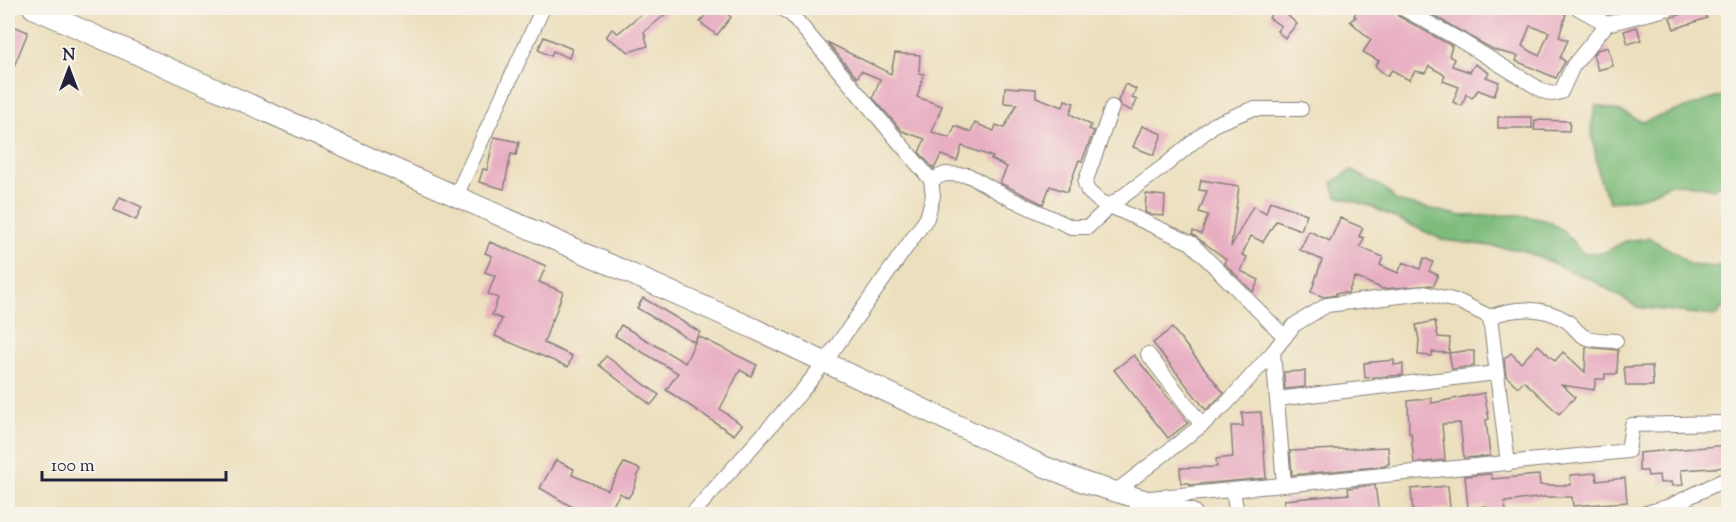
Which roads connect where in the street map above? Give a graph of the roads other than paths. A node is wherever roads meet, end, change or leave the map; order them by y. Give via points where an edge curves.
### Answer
1 (33, 8) edge
2 (543, 8) edge
3 (782, 8) edge
4 (1402, 8) edge
5 (1578, 8) edge
6 (1670, 8) edge
7 (1607, 24) junction
8 (1112, 107) dead end
9 (1301, 109) dead end
10 (931, 180) junction
11 (456, 196) junction
12 (1112, 205) junction
13 (1490, 317) junction
14 (1285, 337) junction
15 (1616, 341) dead end
16 (1273, 352) junction
17 (1148, 354) dead end
18 (825, 362) junction
19 (1496, 373) junction
20 (1277, 399) junction
21 (1728, 424) edge
22 (1202, 425) junction
23 (1508, 464) junction
24 (1728, 478) edge
25 (1284, 484) junction
26 (1233, 491) junction
27 (1115, 492) junction
28 (1137, 507) edge
29 (692, 514) edge
30 (1192, 514) edge
31 (1237, 514) edge
32 (1643, 514) edge

1 - 11 main road
2 - 11 street
3 - 10 street
4 - 7 street via 1552,94 1561,92 1573,66
5 - 7 street
6 - 7 street
8 - 12 street via 1085,183 1093,196
9 - 12 street via 1252,109 1215,124
10 - 12 street via 945,174 968,175 1071,227 1088,227
10 - 18 street via 933,196 927,218
11 - 18 main road
12 - 14 street via 1191,243
13 - 14 street via 1460,302 1424,293 1327,305 1294,325
13 - 15 street via 1528,309 1550,313 1586,338
13 - 19 street
14 - 16 street
16 - 20 street
16 - 22 street
17 - 22 street
18 - 27 main road via 1043,466
18 - 29 street
19 - 20 street
19 - 23 street
20 - 25 street
21 - 23 street via 1632,425 1628,451
22 - 27 street
23 - 25 street
24 - 32 street via 1670,506
25 - 26 street
26 - 28 street
26 - 31 street
27 - 28 main road
28 - 30 main road

